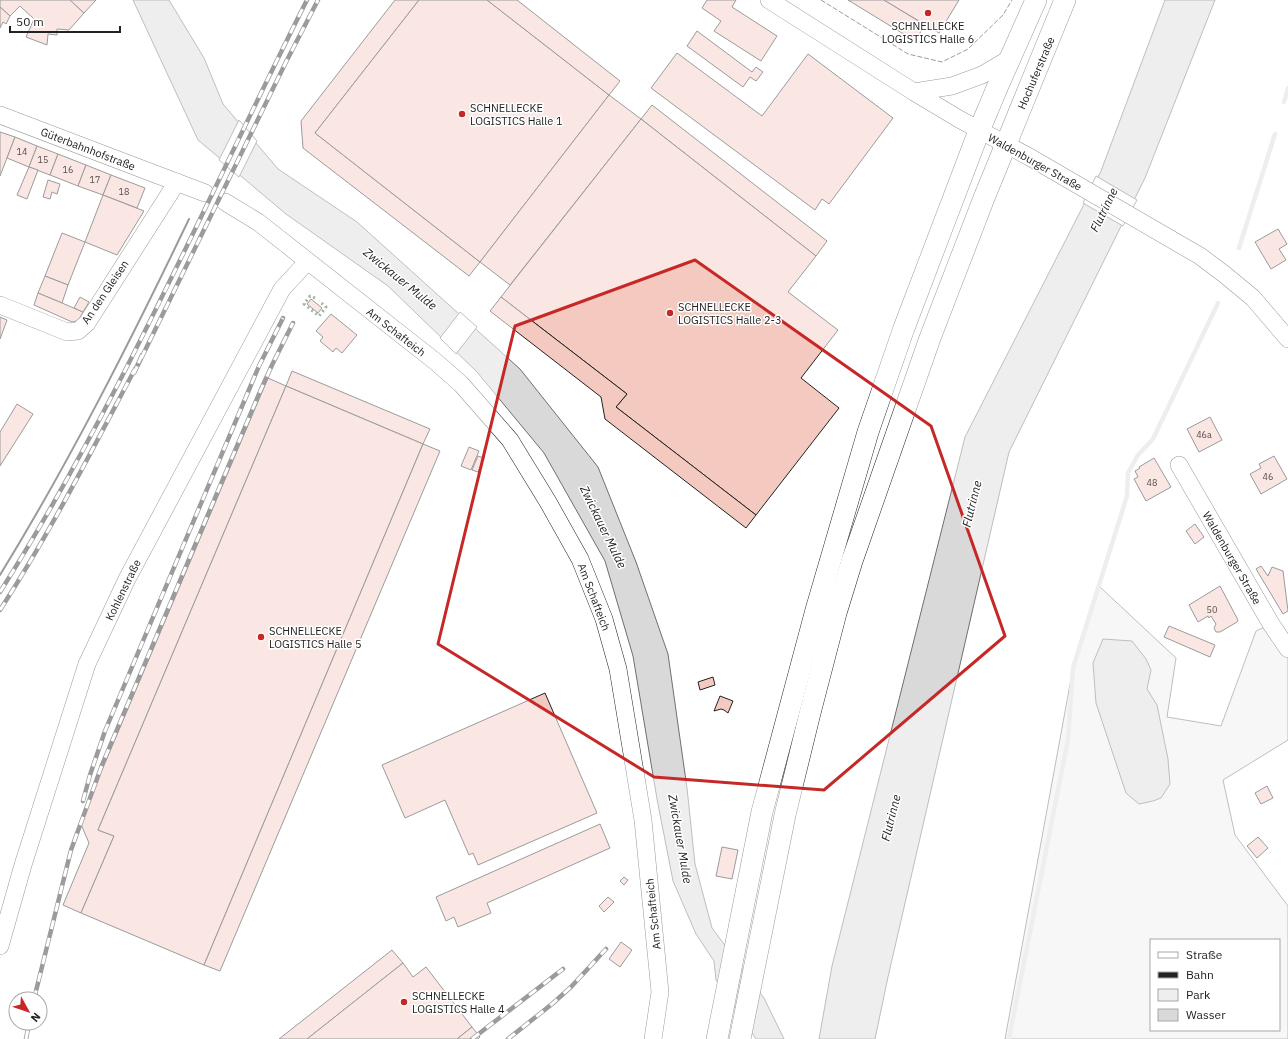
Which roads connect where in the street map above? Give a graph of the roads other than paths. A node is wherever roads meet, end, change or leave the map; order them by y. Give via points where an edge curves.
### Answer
1 (768, 0) edge
2 (1036, 0) edge
3 (1065, 0) edge
4 (1009, 60) junction
5 (914, 92) junction
6 (0, 115) edge
7 (979, 131) junction
8 (1006, 145) junction
9 (177, 182) junction
10 (205, 193) dead end
11 (225, 202) dead end
12 (306, 262) junction
13 (0, 305) edge
14 (1288, 339) edge
15 (1179, 465) dead end
16 (1288, 650) edge
17 (0, 946) edge
18 (741, 1032) edge
19 (653, 1039) edge
20 (717, 1039) edge

1 - 5 street, Waldenburger Straße
2 - 4 main road
3 - 8 main road, Hochuferstraße
4 - 5 street via 982,75 952,86
4 - 7 main road
5 - 7 street, Waldenburger Straße
6 - 9 street, Güterbahnhofstraße
7 - 8 street, Waldenburger Straße
7 - 20 main road via 904,328 868,432 816,610 762,812
8 - 14 street, Waldenburger Straße via 1200,256 1253,298
8 - 18 main road, Hochuferstraße via 930,338 836,613 785,815
9 - 10 street, Güterbahnhofstraße
9 - 13 street, An den Gleisen via 87,323 78,331 67,332
11 - 12 street, Am Schafteich via 258,222
12 - 17 street, Kohlenstraße via 282,289 127,579 88,664 23,865
12 - 19 street, Am Schafteich via 462,384 510,440 580,559 604,619 618,669 643,820 660,992
15 - 16 street, Waldenburger Straße via 1267,619

